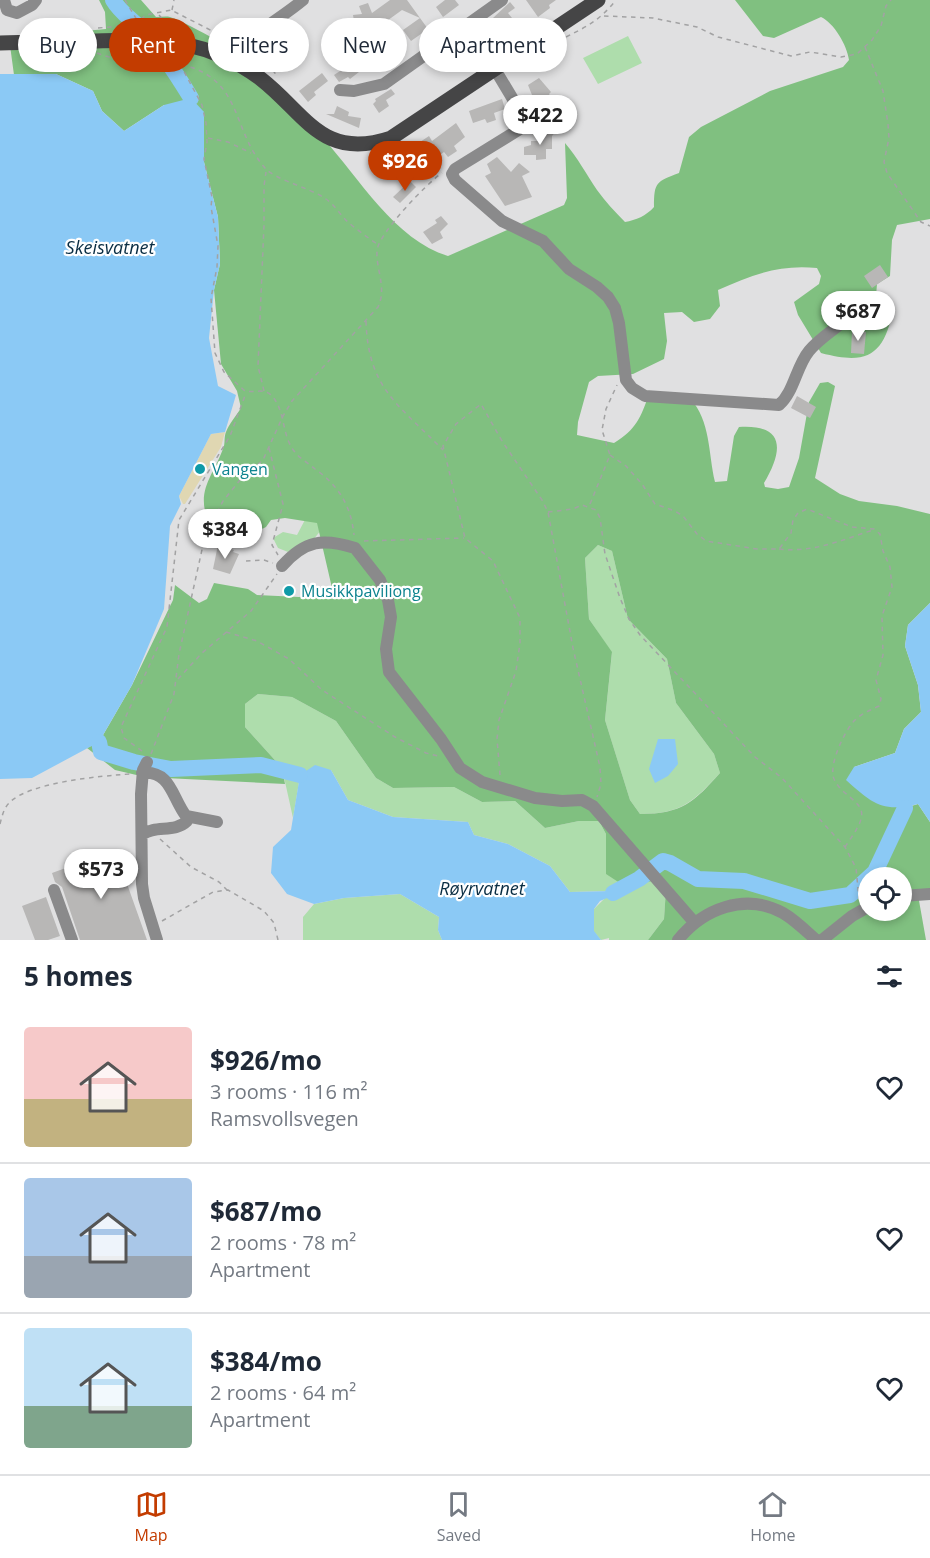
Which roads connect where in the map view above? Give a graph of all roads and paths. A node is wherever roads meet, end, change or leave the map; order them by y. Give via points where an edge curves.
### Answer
1 (4, 0) edge
2 (36, 0) edge
3 (125, 0) edge
4 (174, 0) edge
5 (303, 0) edge
6 (502, 0) edge
7 (598, 0) edge
8 (616, 0) edge
9 (891, 0) edge
10 (171, 10) junction
11 (158, 13) junction
12 (604, 16) junction
13 (136, 18) edge
14 (142, 18) edge
15 (162, 18) edge
16 (280, 18) edge
17 (567, 22) edge
18 (208, 29) edge
19 (109, 35) edge
20 (567, 37) edge
21 (0, 43) edge
22 (865, 47) junction
23 (196, 67) edge
24 (185, 72) edge
25 (250, 72) edge
26 (275, 72) edge
27 (494, 72) edge
28 (497, 72) edge
29 (280, 79) dead end
30 (340, 90) dead end
31 (207, 137) junction
32 (253, 154) junction
33 (267, 171) junction
34 (452, 174) junction
35 (930, 226) edge
36 (378, 245) junction
37 (860, 297) dead end
38 (366, 321) junction
39 (626, 380) junction
40 (246, 392) junction
41 (264, 392) junction
42 (283, 416) junction
43 (269, 447) junction
44 (444, 451) junction
45 (610, 455) junction
46 (589, 506) junction
47 (548, 512) junction
48 (874, 529) junction
49 (465, 538) junction
50 (354, 544) junction
51 (778, 549) junction
52 (246, 561) dead end
53 (282, 566) junction
54 (226, 632) junction
55 (176, 681) junction
56 (455, 760) junction
57 (144, 768) junction
58 (503, 788) junction
59 (593, 806) junction
60 (186, 816) junction
61 (217, 822) dead end
62 (0, 824) edge
63 (147, 832) junction
64 (845, 847) junction
65 (858, 882) edge
66 (54, 890) dead end
67 (228, 890) junction
68 (930, 894) edge
69 (912, 895) edge
70 (858, 913) edge
71 (694, 921) junction
72 (152, 924) junction
73 (72, 940) edge
74 (157, 940) edge
75 (278, 940) edge
76 (678, 940) edge
77 (816, 940) edge
78 (822, 940) edge

1 - 2 street via 7,10 17,13
3 - 13 path
4 - 10 path
5 - 16 street
6 - 30 street via 384,84 354,92
7 - 17 main road
8 - 12 path
9 - 22 path via 881,26
10 - 11 path
10 - 18 path
11 - 14 path
11 - 15 path
12 - 20 path
12 - 22 path via 653,18 697,27 718,37 791,56 810,52 841,57 857,54
19 - 21 main road
22 - 35 path via 883,92 889,138 884,162 887,173 921,222
23 - 32 path via 230,98
24 - 31 path via 202,105
25 - 27 main road via 324,136 348,144 373,144 391,138
26 - 29 path
28 - 34 street via 525,123
31 - 32 path
31 - 40 path via 204,159 218,246 211,298 215,351 227,376
32 - 33 path
33 - 36 path via 325,198 346,221
33 - 41 path via 258,366
34 - 36 path via 441,173 395,221
34 - 39 street via 502,221 543,241 569,268 608,297 617,316
36 - 38 path via 381,298
37 - 39 street via 847,320 821,338 804,357 779,405 652,398 632,388
38 - 42 path via 292,401
38 - 44 path via 368,353 380,383
39 - 45 path via 611,395 603,422
40 - 41 path
40 - 55 path via 230,436 179,520 167,627 121,727 124,738 137,749 151,755
41 - 42 path via 273,398
42 - 43 path
42 - 50 path via 293,450 343,497 351,514
43 - 53 path via 283,504 272,545
43 - 55 path via 261,463 223,501 205,536
44 - 47 path via 444,442 456,424 481,404
44 - 49 path
45 - 46 path
45 - 51 path via 626,466 655,504 683,516 706,541
46 - 47 path
46 - 64 path via 600,518 605,554 620,598 640,635
47 - 59 path via 601,773 600,790
48 - 51 path via 838,544 805,550
48 - 51 path via 852,527 807,510 798,513 791,533
48 - 64 path via 880,534 892,587 881,628 883,655 876,680 879,706 854,721 832,767 844,794 861,810 862,819
49 - 50 path
49 - 58 path via 493,561 520,618 516,671 499,720 497,739
50 - 53 street via 320,541 292,555
50 - 56 street via 380,580 388,600 388,672
52 - 53 path via 264,560
53 - 54 path via 251,611
54 - 55 path
54 - 56 path via 257,641 289,659 322,690 395,737 426,753
56 - 58 street via 475,779
57 - 60 street via 162,776
57 - 62 path via 87,777 16,797
57 - 63 street
58 - 59 street via 541,799 582,800
59 - 71 street
60 - 61 street
60 - 63 street via 182,825
63 - 67 path
63 - 72 street via 142,884
64 - 65 path
66 - 73 street
67 - 72 path via 213,892
67 - 75 path via 264,910 274,923
68 - 69 street
70 - 78 street
71 - 76 street
71 - 77 street via 732,905 766,906 782,912
72 - 74 street

